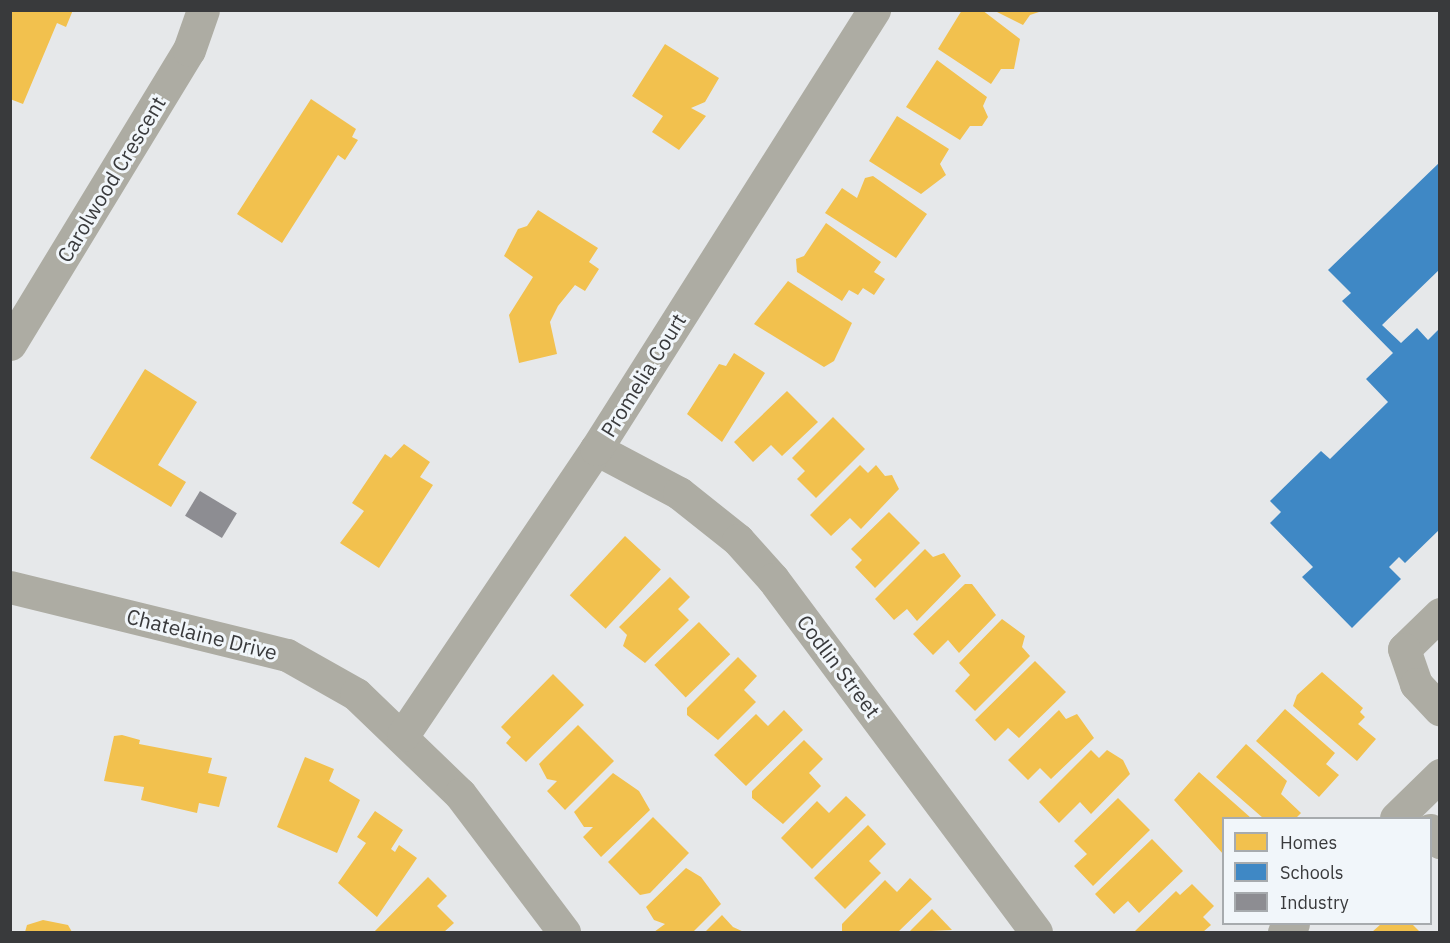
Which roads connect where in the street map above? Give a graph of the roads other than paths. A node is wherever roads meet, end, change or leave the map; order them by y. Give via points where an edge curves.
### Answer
1 (203, 10) edge
2 (874, 10) edge
3 (10, 344) edge
4 (596, 449) junction
5 (10, 587) edge
6 (1440, 614) edge
7 (1440, 710) edge
8 (403, 735) junction
9 (1440, 775) edge
10 (1409, 814) edge
11 (564, 933) edge
12 (1036, 933) edge

1 - 3 street, Carolwood Crescent via 189,50
2 - 4 street, Promelia Court
4 - 8 street, Promelia Court
4 - 12 street, Codlin Street via 679,493 766,571
5 - 8 street, Chatelaine Drive via 287,655 356,694
6 - 7 street via 1404,649 1416,684
8 - 11 street, Chatelaine Drive via 460,794
9 - 10 street

